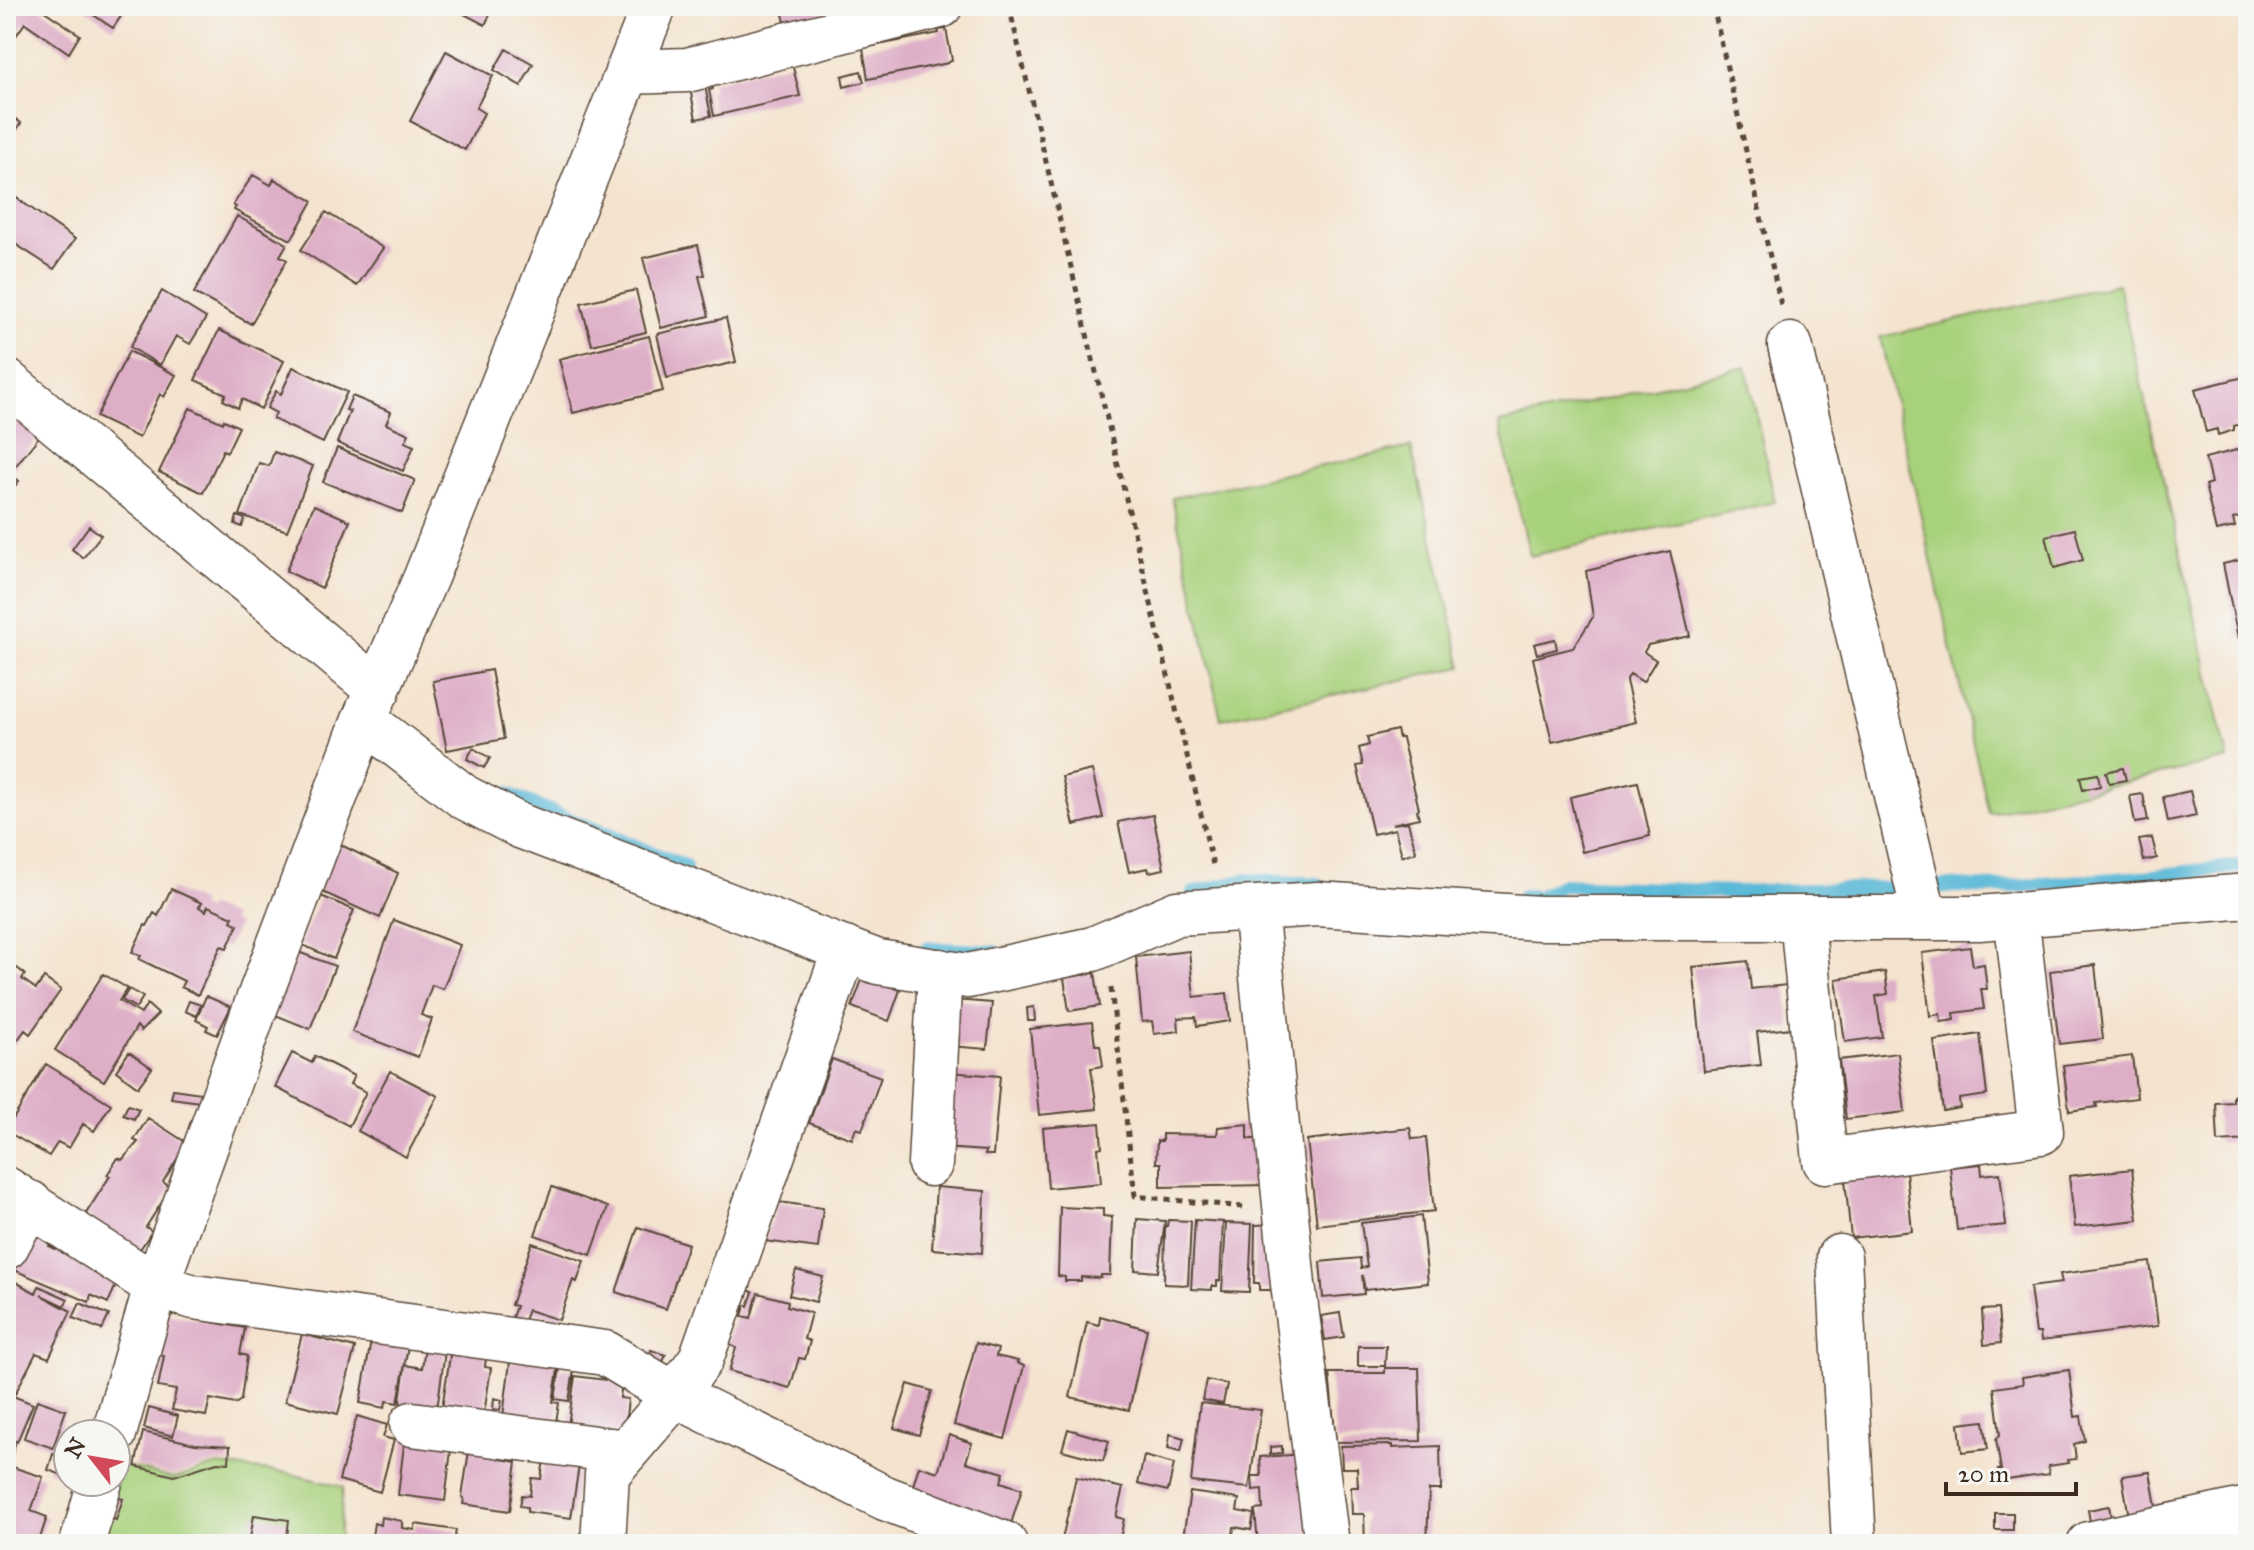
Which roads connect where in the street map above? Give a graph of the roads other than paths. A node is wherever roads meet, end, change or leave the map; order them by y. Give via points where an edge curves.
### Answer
1 (654, 6) edge
2 (940, 6) edge
3 (627, 72) junction
4 (1790, 345) road end
5 (6, 381) edge
6 (371, 705) junction
7 (2248, 896) edge
8 (1240, 909) junction
9 (2016, 914) junction
10 (1802, 918) junction
11 (1925, 918) junction
12 (845, 949) junction
13 (940, 971) junction
14 (930, 1164) dead end
15 (18, 1196) edge
16 (6, 1247) edge
17 (1839, 1257) dead end
18 (156, 1286) junction
19 (675, 1395) junction
20 (119, 1418) edge
21 (412, 1424) dead end
22 (626, 1452) junction
23 (95, 1498) edge
24 (2248, 1509) edge
25 (82, 1544) edge
26 (603, 1544) edge
27 (1005, 1544) edge
28 (1327, 1544) edge
29 (1854, 1544) edge
30 (2089, 1544) edge

1 - 3 street
2 - 3 street via 687,70
3 - 6 street
4 - 11 street
5 - 6 street
6 - 12 street via 464,797 520,826
6 - 18 street
7 - 9 street
8 - 10 street via 1318,904 1540,918
8 - 13 street via 1177,913 1093,949 968,976
8 - 28 street via 1286,1212
9 - 10 street via 2041,1132 1825,1161
9 - 11 street
10 - 11 street
12 - 13 street via 878,962
12 - 19 street via 701,1359
13 - 14 street
15 - 16 street
15 - 18 street
17 - 29 street
18 - 19 street via 194,1297 605,1353
18 - 20 street
19 - 22 street
19 - 27 street via 885,1498
21 - 22 street
22 - 26 street via 607,1474
23 - 25 street
24 - 30 street

